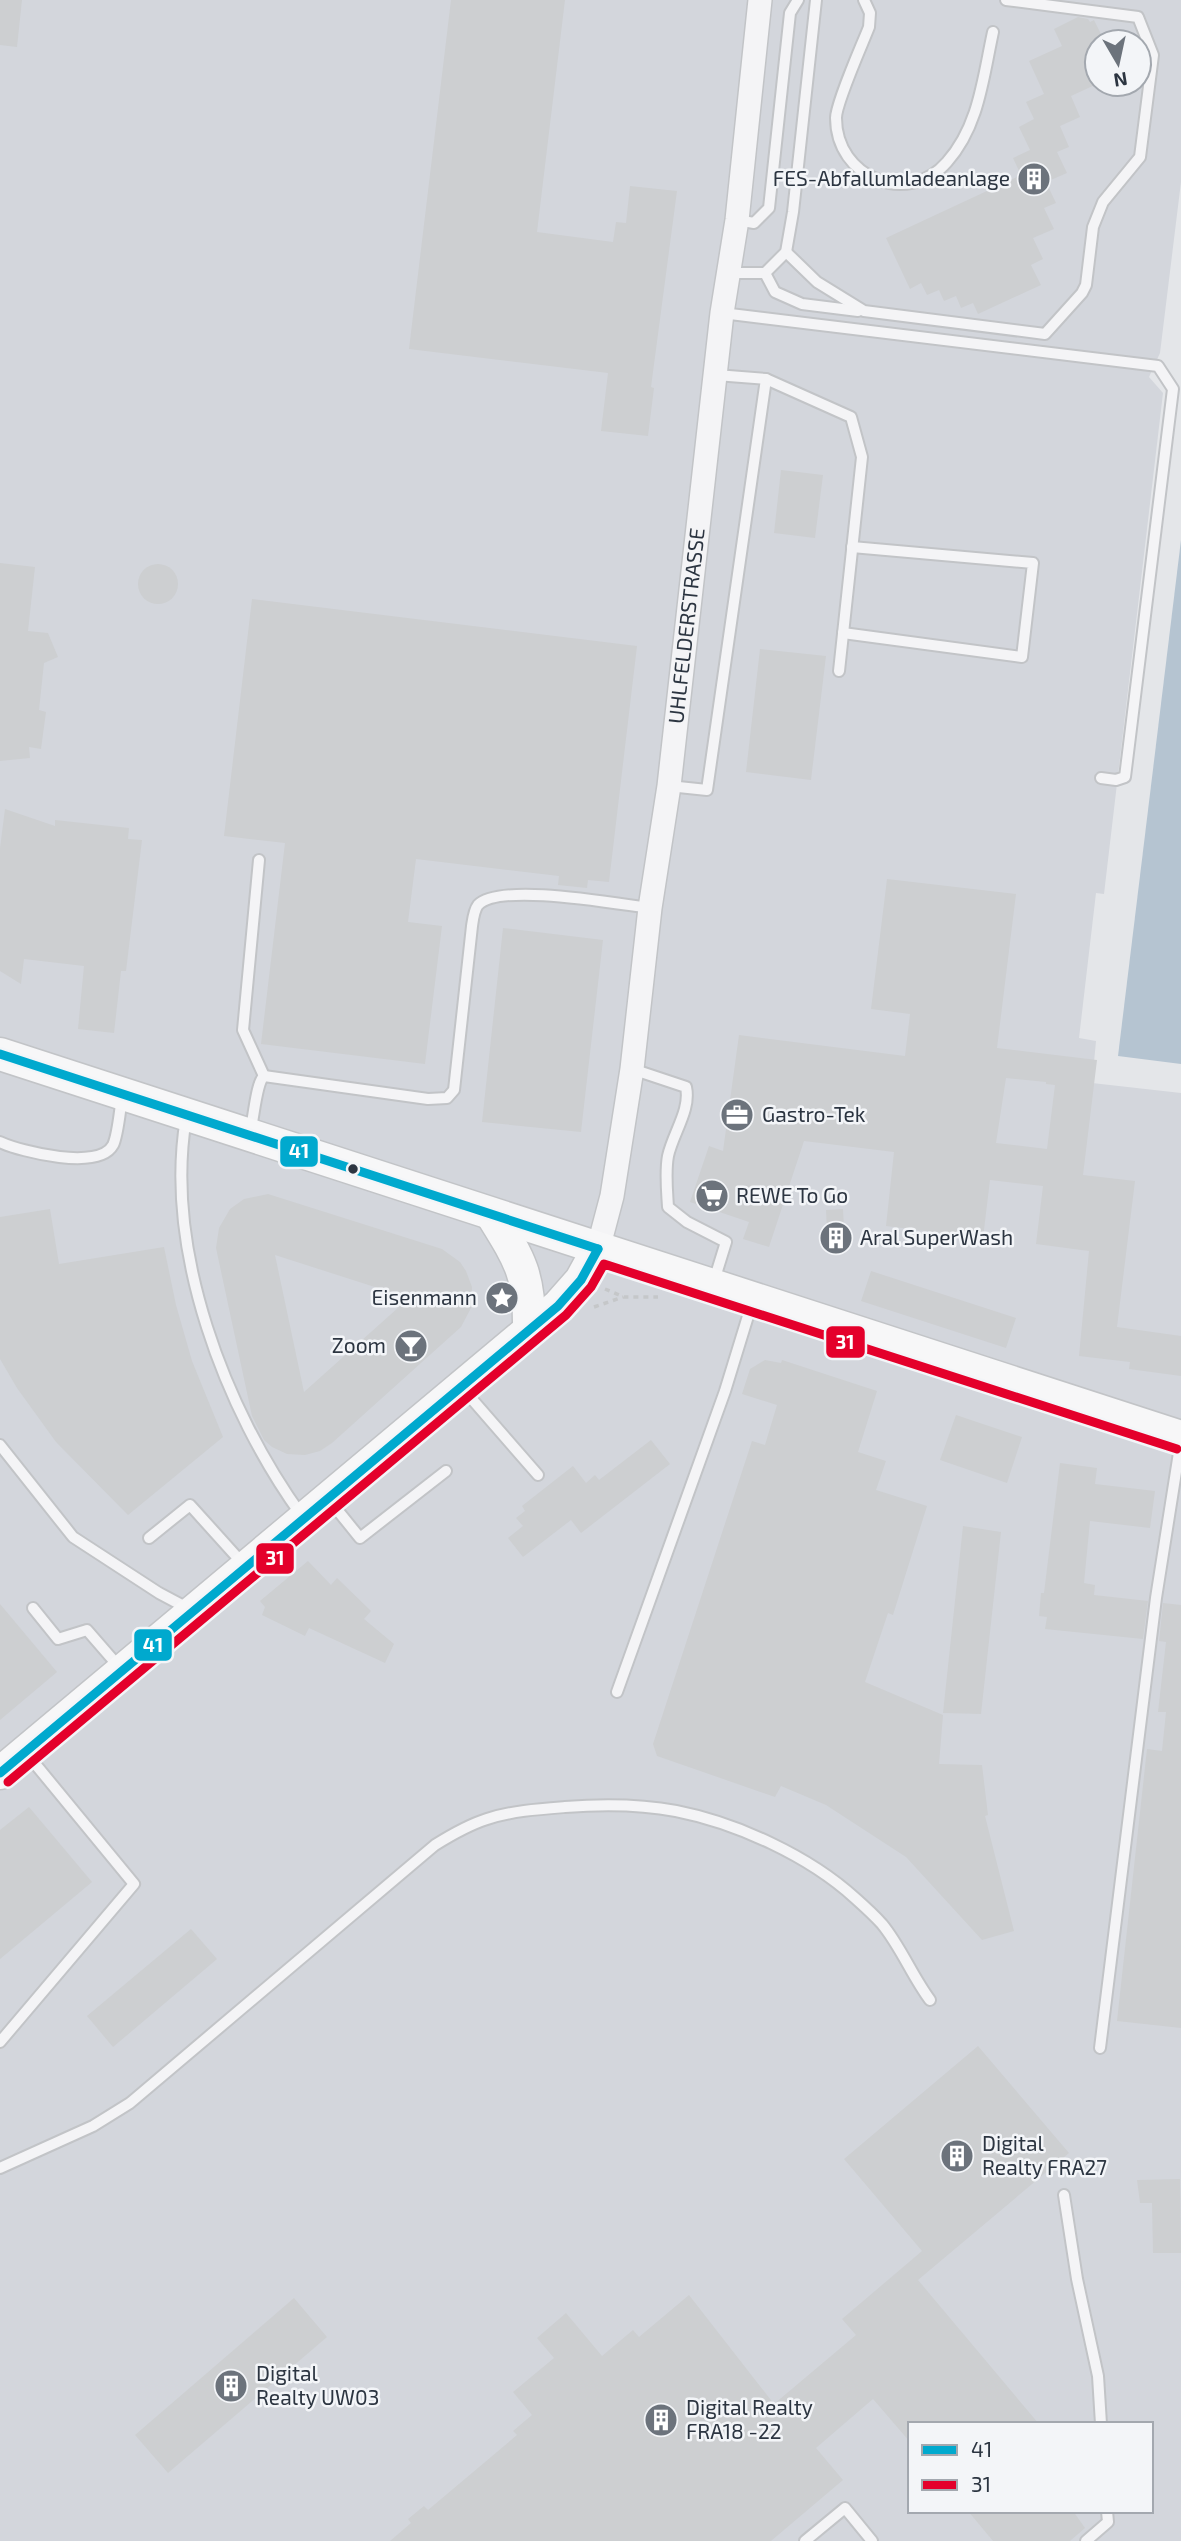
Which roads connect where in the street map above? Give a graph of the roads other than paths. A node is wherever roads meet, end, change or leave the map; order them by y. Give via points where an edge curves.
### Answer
1 (760, 0) edge
2 (798, 0) edge
3 (816, 0) edge
4 (864, 0) edge
5 (1006, 0) edge
6 (993, 32) dead end
7 (737, 220) junction
8 (786, 252) junction
9 (728, 273) junction
10 (765, 273) junction
11 (864, 312) junction
12 (722, 313) junction
13 (716, 375) junction
14 (766, 379) junction
15 (852, 547) junction
16 (843, 633) junction
17 (839, 671) dead end
18 (1101, 778) dead end
19 (669, 786) junction
20 (259, 860) dead end
21 (650, 908) junction
22 (0, 1054) edge
23 (632, 1069) junction
24 (264, 1076) junction
25 (123, 1094) junction
26 (186, 1115) junction
27 (249, 1135) junction
28 (0, 1142) edge
29 (492, 1215) junction
30 (598, 1249) junction
31 (712, 1286) junction
32 (753, 1300) junction
33 (528, 1330) junction
34 (462, 1387) junction
35 (1181, 1439) edge
36 (0, 1445) edge
37 (446, 1471) dead end
38 (538, 1475) dead end
39 (328, 1499) junction
40 (304, 1519) junction
41 (149, 1538) dead end
42 (247, 1568) junction
43 (33, 1608) dead end
44 (194, 1611) junction
45 (123, 1671) junction
46 (617, 1692) dead end
47 (25, 1752) junction
48 (0, 1773) edge
49 (930, 2000) dead end
50 (0, 2042) edge
51 (1100, 2048) dead end
52 (0, 2168) edge
53 (1064, 2195) dead end
54 (1101, 2422) edge
55 (1107, 2513) edge
56 (805, 2541) edge
57 (872, 2541) edge
58 (1086, 2541) edge

1 - 7 street, UHLFELDERSTRASSE
2 - 7 lane via 790,13 769,208 754,223
3 - 8 lane
4 - 6 lane via 870,13 869,27 836,116 849,160 858,170 885,182 927,179 948,161 974,120
5 - 11 lane via 1138,17 1153,55 1140,157 1103,202 1093,228 1086,285 1045,334
7 - 9 street, UHLFELDERSTRASSE
8 - 10 lane
8 - 11 lane via 817,282
9 - 10 lane
9 - 12 street, UHLFELDERSTRASSE
10 - 11 lane via 775,292 802,304
12 - 13 street, UHLFELDERSTRASSE
12 - 18 lane via 1158,366 1173,389 1125,777
13 - 14 lane
13 - 19 street, UHLFELDERSTRASSE
14 - 15 lane via 851,417 862,457
14 - 19 lane via 706,790
15 - 16 lane
15 - 16 lane via 1033,564 1022,657
16 - 17 lane
19 - 21 street, UHLFELDERSTRASSE
20 - 24 lane via 243,1030
21 - 23 street, UHLFELDERSTRASSE
21 - 24 lane via 526,894 502,895 479,904 472,926 454,1090 447,1098
22 - 25 main road
23 - 30 street, UHLFELDERSTRASSE via 612,1196
23 - 31 lane via 687,1087 686,1107 668,1158 668,1207 726,1242
24 - 27 lane via 259,1080
25 - 26 main road
25 - 28 lane via 113,1145 102,1156 80,1159
26 - 27 main road
26 - 40 lane via 181,1158 183,1206 209,1334 254,1441
27 - 29 main road
29 - 30 main road
29 - 33 main road via 523,1268
30 - 31 main road
30 - 33 main road via 570,1293
31 - 32 main road
32 - 35 main road
32 - 46 lane
33 - 34 main road
34 - 38 lane
34 - 39 main road
35 - 51 lane via 1156,1598
36 - 44 lane via 73,1537
37 - 39 lane via 360,1538
39 - 40 main road
40 - 42 main road
41 - 42 lane via 190,1505
42 - 44 main road
43 - 45 lane via 58,1639 87,1630
44 - 45 main road
45 - 47 main road
47 - 48 main road
47 - 50 lane via 134,1884
49 - 52 lane via 882,1924 822,1871 789,1853 677,1811 595,1805 528,1811 487,1819 435,1845 130,2103 93,2126
53 - 54 lane via 1098,2376
55 - 58 lane via 1108,2522
56 - 57 lane via 845,2508

